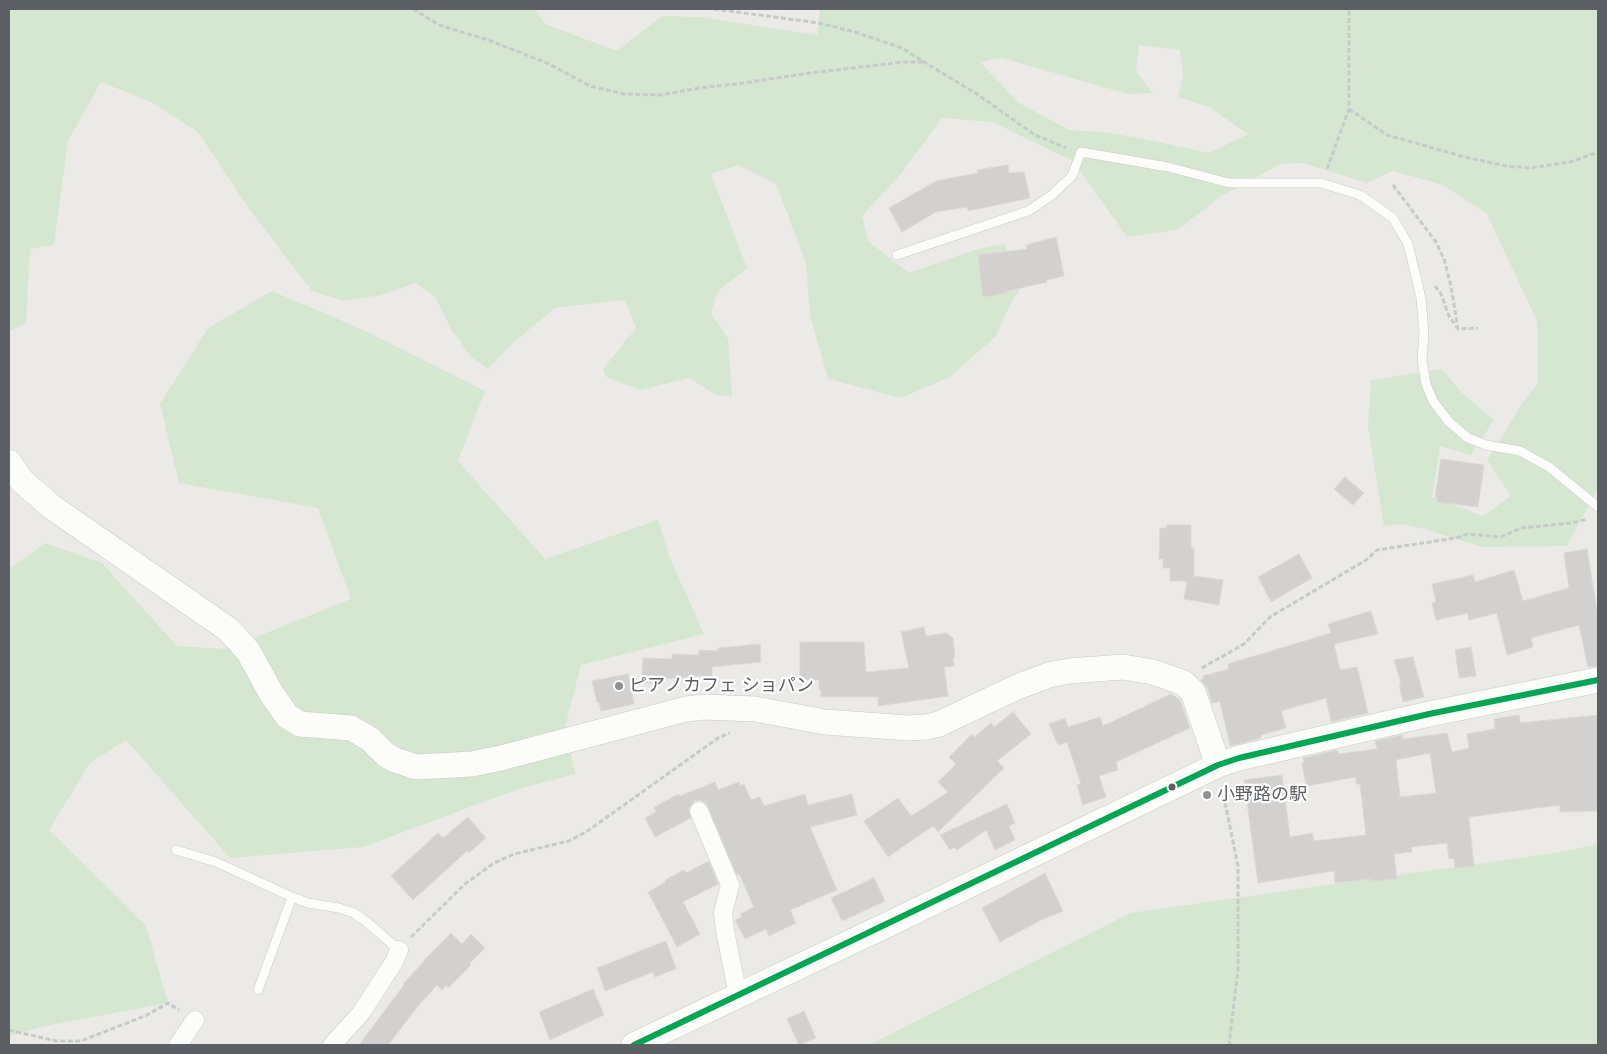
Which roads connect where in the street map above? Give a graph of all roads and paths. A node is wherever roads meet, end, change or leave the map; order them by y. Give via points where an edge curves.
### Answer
1 (413, 9) edge
2 (714, 9) edge
3 (1349, 9) edge
4 (924, 62) junction
5 (1349, 109) junction
6 (1082, 152) junction
7 (1598, 152) edge
8 (1321, 184) junction
9 (1393, 185) dead end
10 (1410, 255) junction
11 (896, 256) dead end
12 (1478, 328) dead end
13 (1458, 329) junction
14 (9, 462) edge
15 (1598, 506) edge
16 (1592, 518) dead end
17 (1598, 680) edge
18 (1184, 683) junction
19 (733, 732) dead end
20 (1218, 765) junction
21 (699, 811) dead end
22 (176, 850) dead end
23 (292, 897) junction
24 (399, 950) junction
25 (258, 990) dead end
26 (738, 995) junction
27 (195, 1020) joint
28 (9, 1030) edge
29 (178, 1045) edge
30 (332, 1045) edge
31 (634, 1045) edge
32 (1229, 1045) edge

1 - 4 path via 439,25 547,63 590,86 624,94 660,95 810,73
2 - 4 path via 819,23 855,32 902,48
3 - 5 path
4 - 6 path via 977,94 1035,136
5 - 7 path via 1387,135 1506,166 1531,168 1570,162
5 - 8 path
6 - 8 lane via 1168,167 1229,183
6 - 11 lane via 1072,176 1052,195 1028,210
8 - 10 lane via 1360,195 1393,218 1408,244
9 - 13 path via 1436,242 1444,259
10 - 13 path via 1442,294 1449,316
10 - 15 lane via 1421,298 1422,360 1433,401 1449,422 1468,438 1520,451 1549,467
12 - 13 path
14 - 18 main road via 22,481 52,507 229,630 248,651 279,706 292,720 309,725 351,728 395,760 416,767 472,764 501,758 686,709 755,709 825,722 908,728 939,724 1017,687 1069,671 1123,667 1152,672
16 - 18 path via 1521,528 1501,537 1468,534 1377,550 1366,560 1270,617 1244,644 1196,671
17 - 20 main road via 1419,716
18 - 20 main road via 1193,692
19 - 24 path via 718,738 601,822 569,841 514,854 494,863 465,884
20 - 26 main road
20 - 32 path via 1238,866 1238,969
21 - 26 street via 730,885 723,913
22 - 23 lane via 216,862
23 - 24 lane via 354,913
23 - 25 lane
24 - 30 street via 361,1014
26 - 31 main road
27 - 28 path via 168,1004 81,1041 56,1042
27 - 29 street

